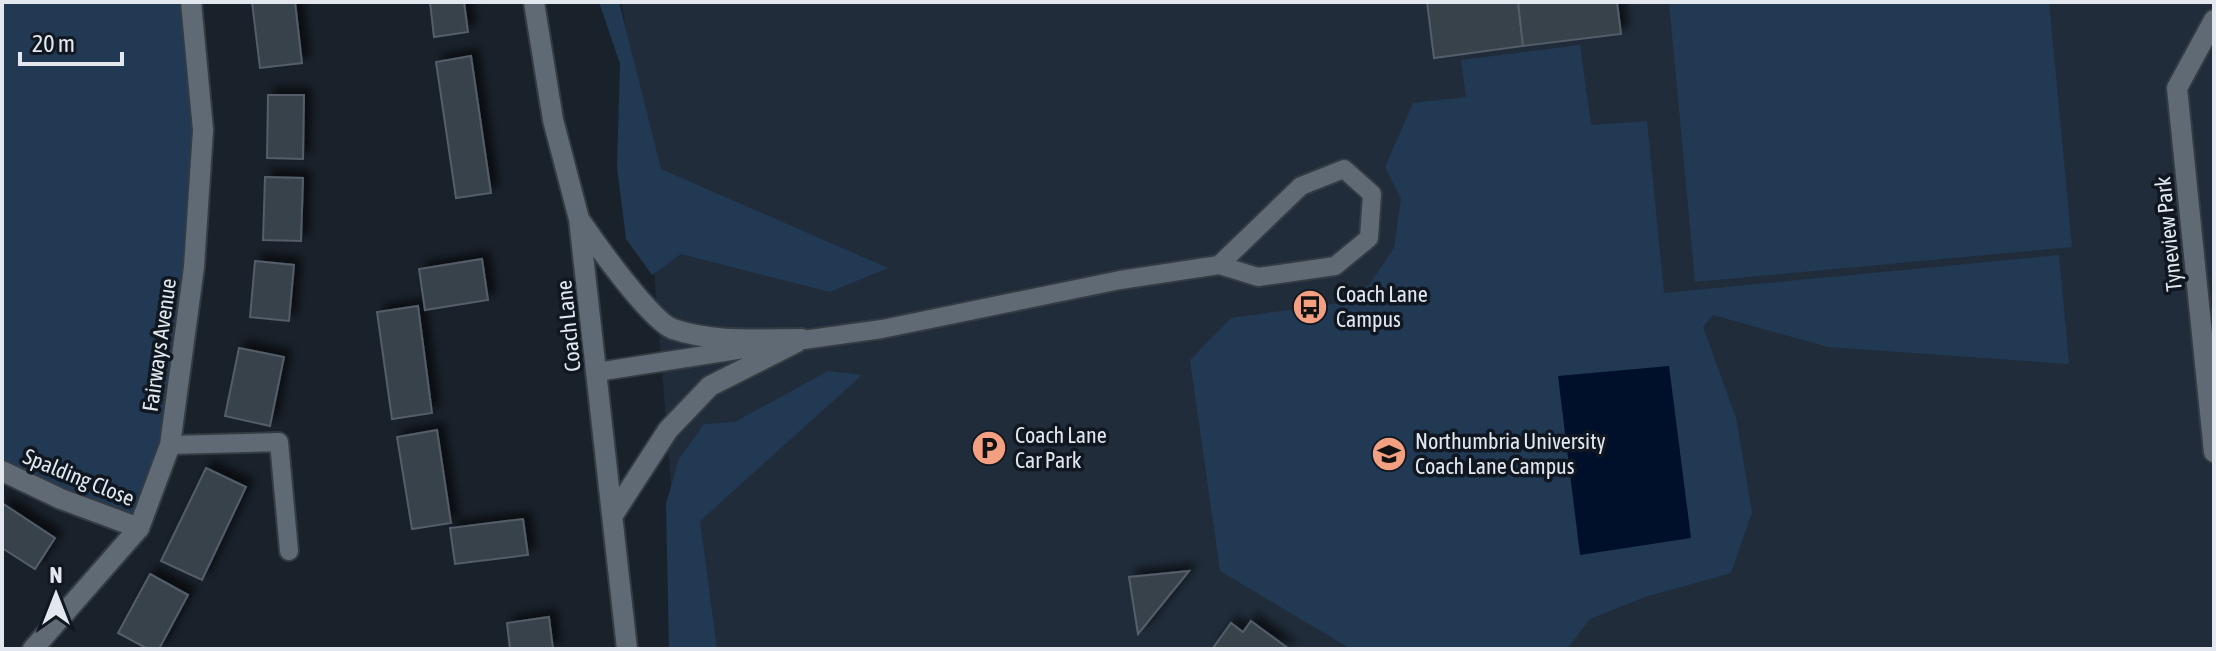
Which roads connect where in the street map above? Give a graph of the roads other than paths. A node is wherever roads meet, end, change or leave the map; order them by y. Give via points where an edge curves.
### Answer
1 (191, 2) edge
2 (534, 2) edge
3 (2211, 33) edge
4 (579, 219) junction
5 (1219, 265) junction
6 (802, 339) junction
7 (2210, 369) edge
8 (597, 372) junction
9 (170, 445) junction
10 (2214, 452) edge
11 (2, 471) edge
12 (613, 515) junction
13 (139, 528) junction
14 (289, 551) dead end
15 (33, 649) edge
16 (627, 649) edge

1 - 9 street, Fairways Avenue via 203,130 194,267
2 - 4 street, Coach Lane via 553,120
3 - 7 street, Tyneview Park via 2177,88
4 - 6 street via 609,263 670,328 725,339
4 - 8 street, Coach Lane
5 - 5 lane via 1301,186 1344,169 1372,194 1369,238 1335,266 1258,277
5 - 6 lane via 882,329
6 - 8 lane
6 - 12 street via 710,386 668,430
7 - 10 street, Tyneview Park
8 - 12 street, Coach Lane
9 - 13 street, Fairways Avenue
9 - 14 lane via 279,442
11 - 13 street, Spalding Close
12 - 16 street, Coach Lane
13 - 15 street, Fairways Avenue

